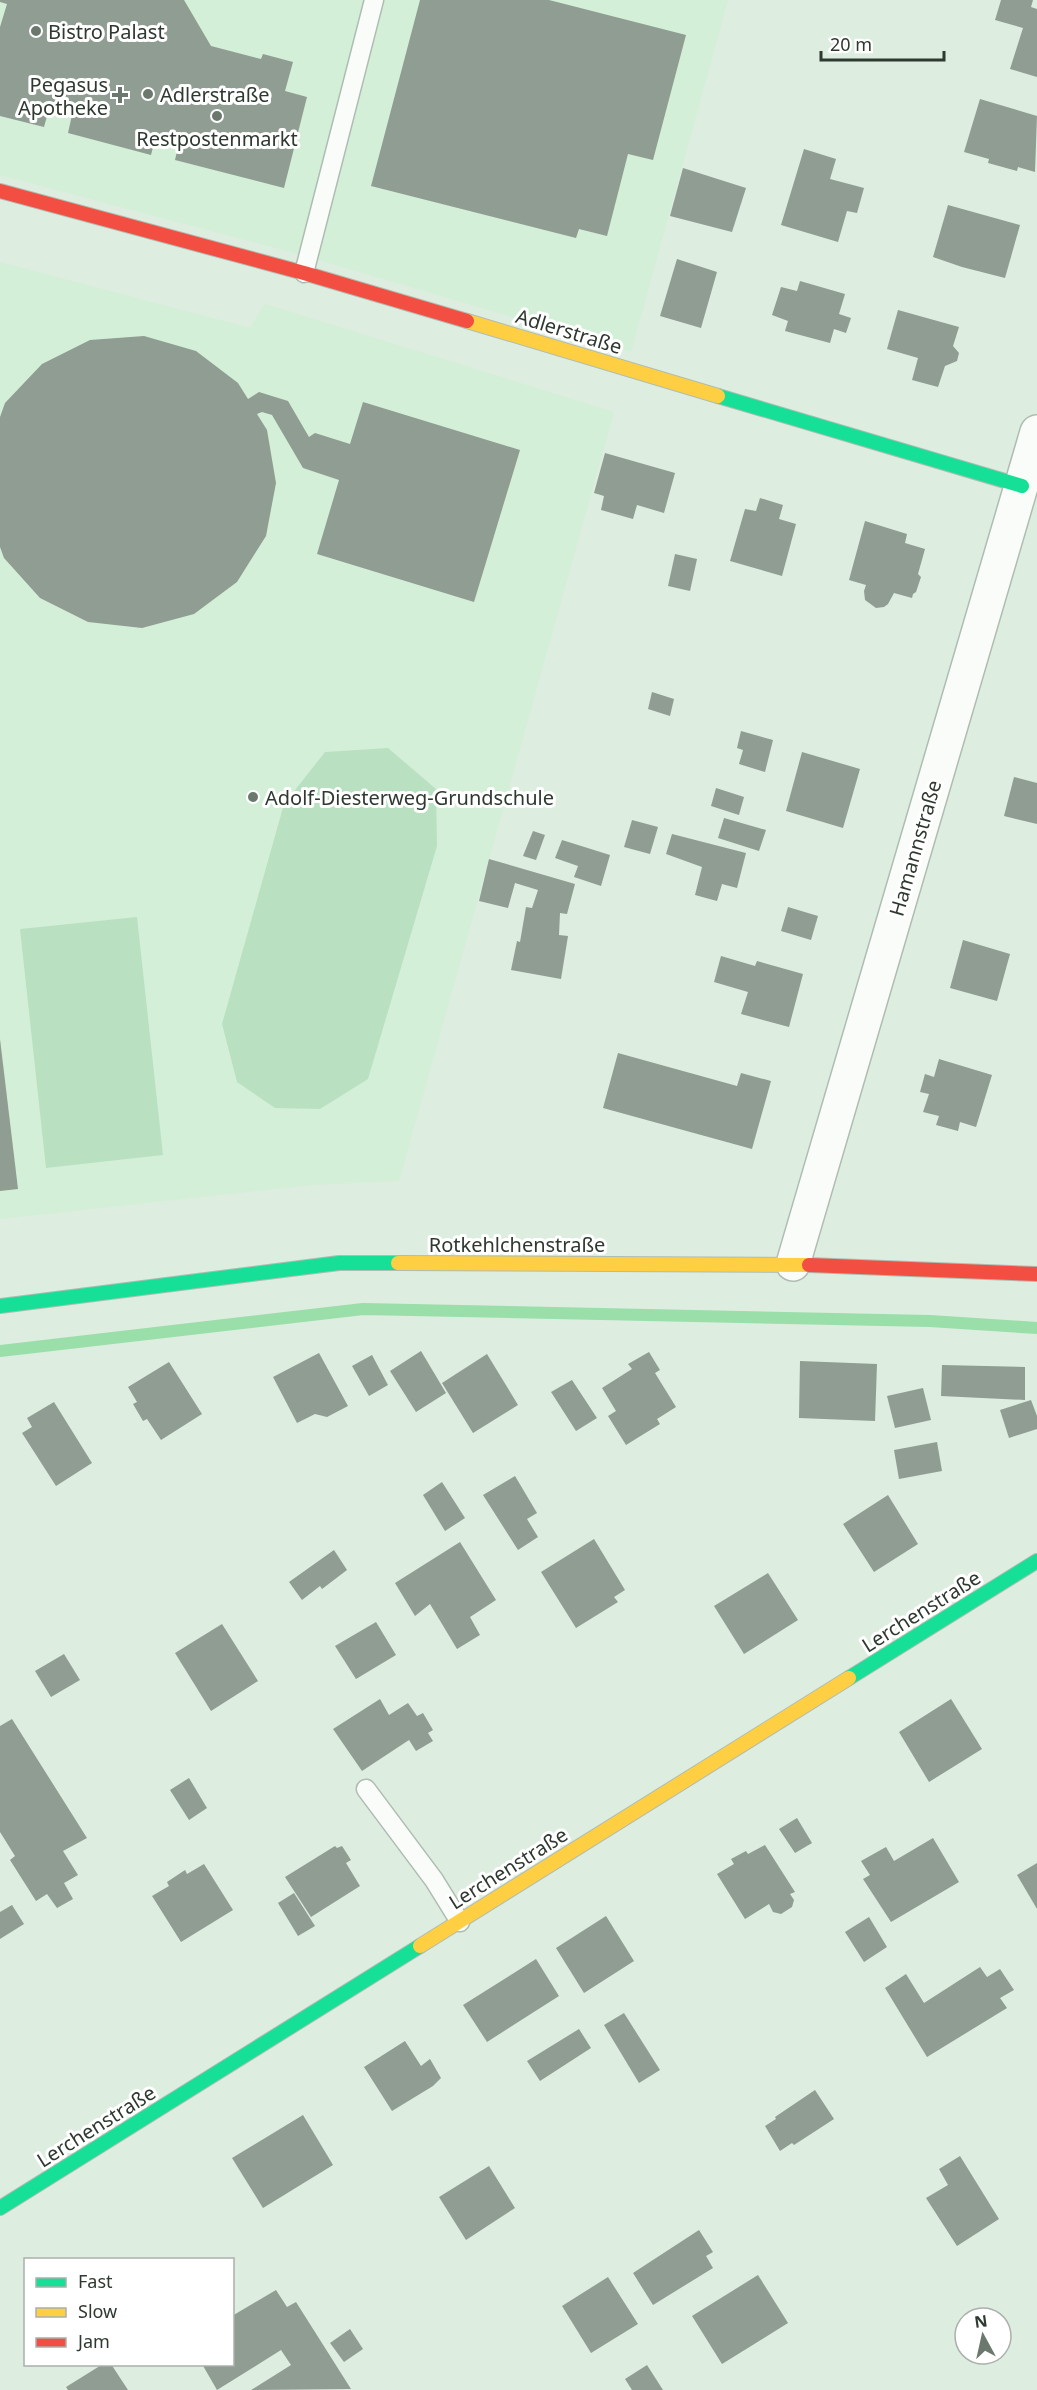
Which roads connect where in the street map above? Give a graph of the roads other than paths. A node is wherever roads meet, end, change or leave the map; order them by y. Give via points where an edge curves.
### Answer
1 (374, 0) edge
2 (0, 191) edge
3 (304, 273) junction
4 (1037, 432) edge
5 (1022, 486) junction
6 (793, 1264) junction
7 (1037, 1274) edge
8 (0, 1306) edge
9 (1037, 1562) edge
10 (366, 1789) dead end
11 (460, 1922) junction
12 (0, 2208) edge

1 - 3 lane
2 - 3 street, Adlerstraße
3 - 5 street, Adlerstraße
4 - 5 street, Hamannstraße
5 - 6 street, Hamannstraße
6 - 7 street, Rotkehlchenstraße
6 - 8 street, Rotkehlchenstraße via 339,1263
9 - 11 street, Lerchenstraße
10 - 11 lane via 434,1880
11 - 12 street, Lerchenstraße

